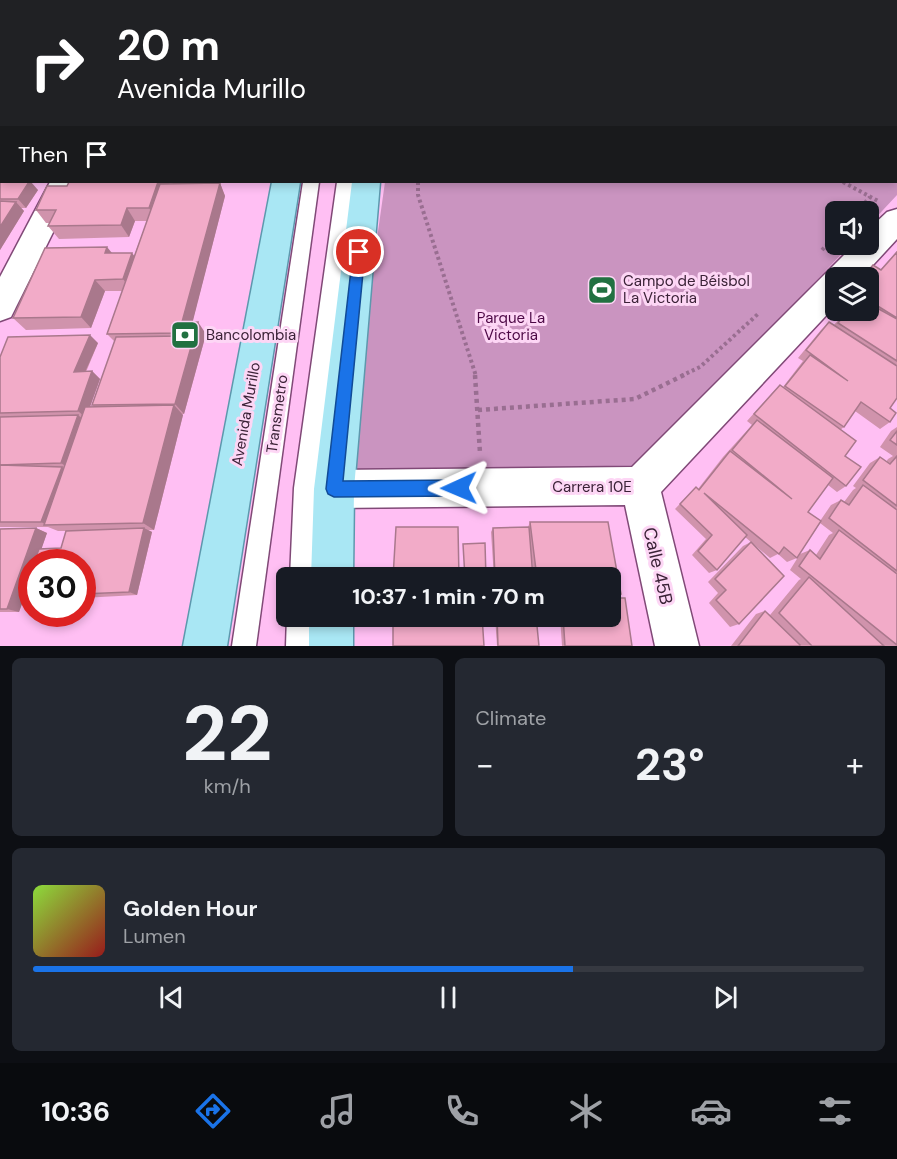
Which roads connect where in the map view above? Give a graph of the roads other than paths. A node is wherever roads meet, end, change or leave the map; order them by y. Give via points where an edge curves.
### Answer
1 (63, 183) edge
2 (286, 183) edge
3 (311, 183) edge
4 (345, 183) edge
5 (366, 183) edge
6 (888, 211) edge
7 (849, 267) edge
8 (825, 271) edge
9 (0, 308) edge
10 (640, 486) junction
11 (334, 489) junction
12 (301, 567) edge
13 (332, 567) edge
14 (299, 627) edge
15 (331, 627) edge
16 (205, 646) edge
17 (244, 646) edge
18 (298, 646) edge
19 (331, 646) edge
20 (677, 646) edge

1 - 9 street
2 - 16 main road, Avenida Murillo
3 - 17 lane, Transmetro
4 - 12 lane via 305,488
5 - 11 main road
6 - 7 street
8 - 10 street, Carrera 10E
10 - 11 street, Carrera 10E
10 - 20 street, Calle 45B
11 - 13 main road
14 - 18 lane
15 - 19 main road

